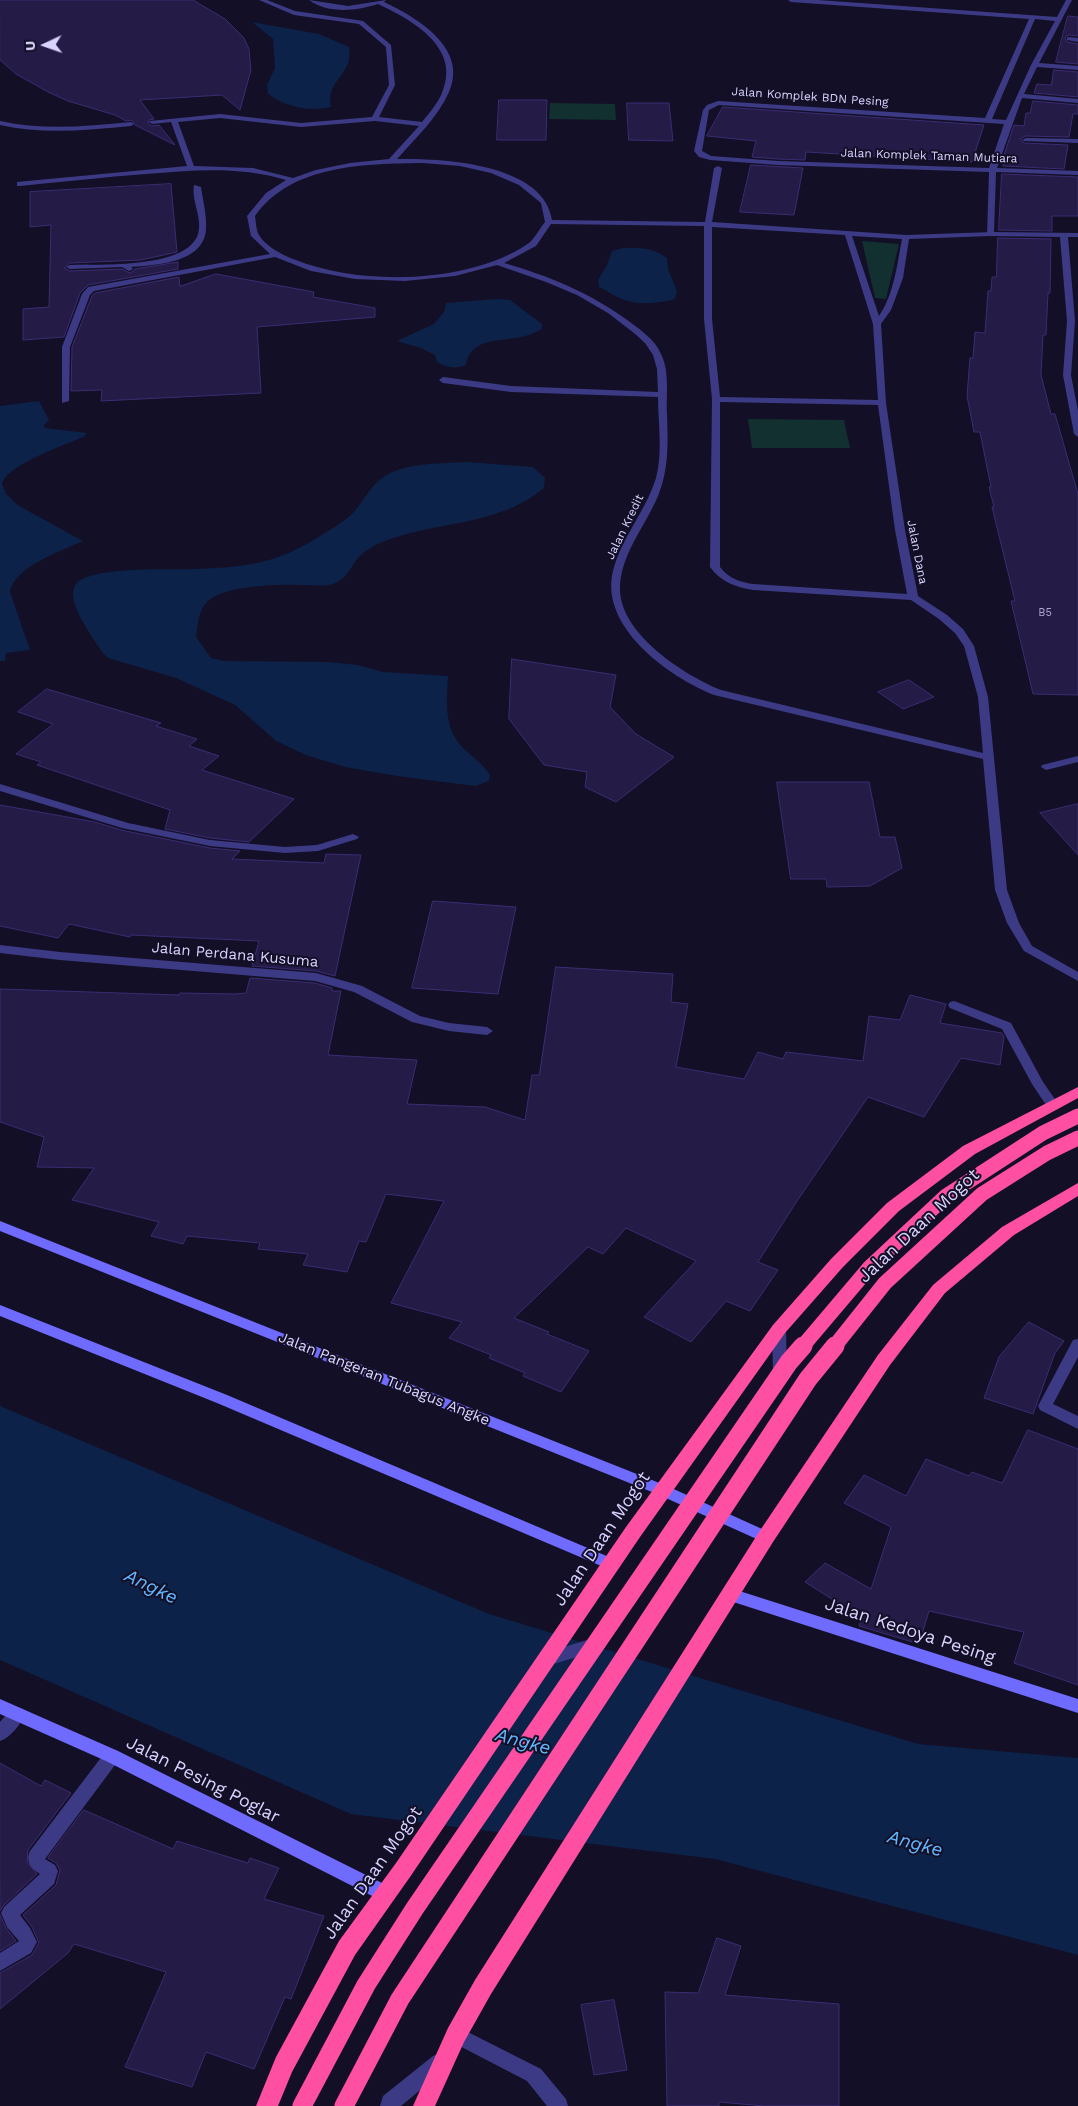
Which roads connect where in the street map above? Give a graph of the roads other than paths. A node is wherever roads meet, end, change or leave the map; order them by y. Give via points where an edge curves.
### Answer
1 (262, 0) edge
2 (312, 0) edge
3 (791, 0) edge
4 (381, 1) edge
5 (1069, 1) edge
6 (1078, 2) edge
7 (1033, 17) junction
8 (1059, 19) junction
9 (1068, 39) dead end
10 (1078, 40) edge
11 (1034, 65) junction
12 (1078, 68) edge
13 (1019, 96) junction
14 (1078, 101) edge
15 (375, 119) junction
16 (174, 120) junction
17 (988, 120) junction
18 (152, 122) dead end
19 (1008, 122) junction
20 (0, 123) edge
21 (131, 124) dead end
22 (424, 124) junction
23 (1026, 140) dead end
24 (1078, 141) edge
25 (392, 160) junction
26 (778, 162) joint
27 (191, 168) junction
28 (718, 168) dead end
29 (993, 170) junction
30 (1078, 173) edge
31 (293, 180) junction
32 (20, 184) dead end
33 (197, 187) dead end
34 (549, 222) junction
35 (708, 224) junction
36 (848, 234) junction
37 (990, 234) junction
38 (1078, 235) edge
39 (906, 237) junction
40 (1064, 237) junction
41 (276, 255) junction
42 (497, 263) junction
43 (124, 265) junction
44 (70, 267) dead end
45 (141, 279) junction
46 (1075, 321) edge
47 (877, 324) junction
48 (443, 380) dead end
49 (661, 395) junction
50 (716, 400) junction
51 (65, 401) dead end
52 (882, 403) junction
53 (1078, 434) edge
54 (913, 597) junction
55 (988, 757) junction
56 (1078, 759) edge
57 (1046, 767) dead end
58 (0, 787) edge
59 (353, 837) dead end
60 (0, 949) edge
61 (1078, 977) edge
62 (954, 1006) dead end
63 (487, 1031) dead end
64 (1078, 1092) edge
65 (1053, 1105) junction
66 (1078, 1116) edge
67 (1078, 1138) edge
68 (1078, 1189) edge
69 (0, 1226) edge
70 (0, 1310) edge
71 (779, 1328) junction
72 (1078, 1344) edge
73 (1078, 1424) edge
74 (662, 1490) junction
75 (694, 1505) junction
76 (766, 1537) junction
77 (611, 1564) junction
78 (730, 1594) junction
79 (547, 1659) junction
80 (0, 1706) edge
81 (1078, 1706) edge
82 (17, 1714) junction
83 (0, 1734) edge
84 (112, 1756) junction
85 (386, 1894) junction
86 (0, 1963) edge
87 (456, 2034) junction
88 (446, 2058) junction
89 (267, 2106) edge
90 (302, 2106) edge
91 (344, 2106) edge
92 (389, 2106) edge
93 (424, 2106) edge
94 (559, 2106) edge

1 - 15 street via 294,13 361,22 389,46 392,85
2 - 4 street via 328,6 346,7
3 - 7 street
4 - 22 street via 430,32 446,54 449,84
5 - 6 street
5 - 8 street
7 - 8 street
7 - 17 street
8 - 11 street
9 - 10 street
11 - 12 street
11 - 13 street
13 - 14 street
13 - 19 street
15 - 16 street via 301,125 220,116
15 - 22 street
16 - 18 street
16 - 27 street
17 - 19 street, Jalan Komplek BDN Pesing
17 - 26 street, Jalan Komplek BDN Pesing via 726,103 709,106 698,151 702,155
19 - 29 street
20 - 21 street via 32,129
22 - 25 street
23 - 24 street, Jalan Komplek Taman Mutiara
25 - 31 street via 338,166
25 - 34 street via 442,162 478,168 523,183 545,202
26 - 29 street, Jalan Komplek Taman Mutiara
27 - 31 street via 250,170
27 - 32 street
28 - 35 street
29 - 30 street, Jalan Komplek Taman Mutiara
29 - 37 street
31 - 41 street via 265,196 251,216 255,236
33 - 43 street via 203,232 198,243 182,256
34 - 35 street
34 - 42 street via 533,244
35 - 36 street
35 - 50 street via 708,319
36 - 39 street
36 - 47 street, Jalan Dana
37 - 39 street
37 - 40 street
38 - 40 street
39 - 47 street via 899,278 887,310
40 - 46 street
41 - 42 street via 311,269 375,278 405,279 454,274
41 - 45 street
42 - 49 street, Jalan Kredit via 552,279 580,292 638,332 655,350 661,367
43 - 44 street
43 - 45 street
45 - 51 street via 91,289 86,294 66,348
46 - 53 street via 1067,376
47 - 52 street, Jalan Dana
48 - 49 street via 520,390
49 - 55 street, Jalan Kredit via 663,445 660,477 618,568 614,595 619,612 630,629 668,665 714,691
50 - 52 street
50 - 54 street via 715,567 721,575 753,587
52 - 54 street, Jalan Dana
54 - 55 street, Jalan Dana via 943,617 966,639 984,697
55 - 61 street, Jalan Dana via 1001,890 1013,923 1028,948
56 - 57 street
58 - 59 street via 126,826 210,843 285,850 318,848
60 - 63 street, Jalan Perdana Kusuma via 316,977 358,989 416,1019
62 - 65 street via 1007,1026
64 - 65 highway, Jalan Daan Mogot
65 - 71 highway, Jalan Daan Mogot via 969,1150 893,1207
66 - 90 highway, Jalan Daan Mogot, bridge via 1044,1133 946,1196 869,1268 789,1362 415,1908 366,1985
67 - 91 highway, Jalan Daan Mogot, bridge via 1047,1153 982,1194 885,1283 808,1379 400,1999
68 - 76 highway via 1008,1232 939,1289 884,1360
69 - 74 main road, Jalan Pangeran Tubagus Angke
70 - 77 main road via 222,1399
71 - 74 highway, Jalan Daan Mogot
71 - 75 street via 780,1382
72 - 73 street via 1045,1406
74 - 75 main road, Jalan Pangeran Tubagus Angke
74 - 77 highway, Jalan Daan Mogot
75 - 76 main road, Jalan Pangeran Tubagus Angke
75 - 79 street, bridge via 598,1644
76 - 78 highway
77 - 79 highway, Jalan Daan Mogot
78 - 81 main road, Jalan Kedoya Pesing
78 - 87 highway
79 - 85 highway, Jalan Daan Mogot
80 - 82 main road, Jalan Pesing Poglar
82 - 83 street
82 - 84 main road, Jalan Pesing Poglar
84 - 85 main road, Jalan Pesing Poglar
84 - 86 street via 36,1857 49,1872 48,1878 10,1913 28,1942
85 - 89 highway, Jalan Daan Mogot via 347,1948 284,2065
87 - 88 highway
87 - 94 street via 534,2075
88 - 92 street
88 - 93 highway

